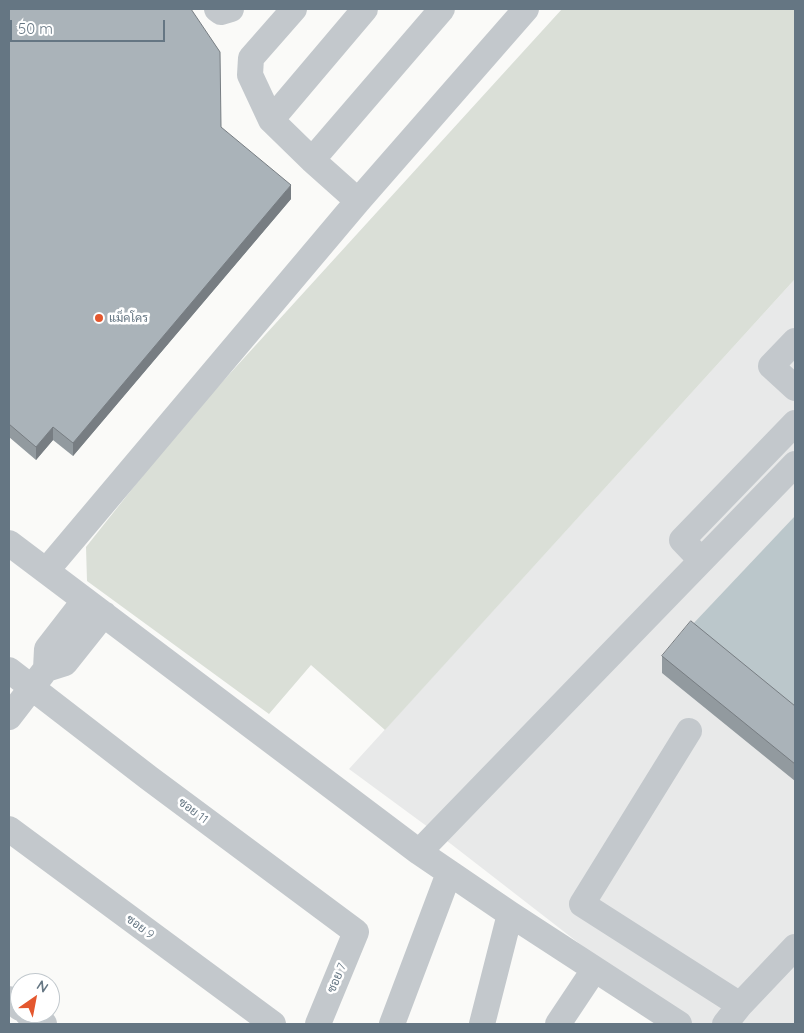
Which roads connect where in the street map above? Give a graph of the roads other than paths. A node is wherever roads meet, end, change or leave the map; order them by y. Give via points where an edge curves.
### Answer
1 (217, 9) edge
2 (231, 9) edge
3 (294, 9) edge
4 (365, 9) edge
5 (442, 9) edge
6 (526, 9) edge
7 (271, 120) junction
8 (312, 160) junction
9 (358, 201) junction
10 (795, 341) edge
11 (795, 388) edge
12 (795, 423) edge
13 (795, 464) edge
14 (9, 543) edge
15 (701, 560) junction
16 (46, 571) junction
17 (94, 607) junction
18 (9, 670) edge
19 (39, 678) junction
20 (9, 717) edge
21 (689, 731) dead end
22 (9, 829) edge
23 (419, 852) junction
24 (449, 872) junction
25 (510, 914) junction
26 (356, 932) joint
27 (795, 947) edge
28 (594, 970) junction
29 (733, 1015) edge
30 (273, 1024) edge
31 (318, 1024) edge
32 (392, 1024) edge
33 (482, 1024) edge
34 (558, 1024) edge
35 (679, 1024) edge

1 - 2 street via 221,12
3 - 7 street via 251,58 250,75
4 - 7 street
5 - 8 street
6 - 9 street
7 - 8 street
8 - 9 street
9 - 16 street
10 - 11 street via 771,366
12 - 15 street via 682,540
13 - 15 street
14 - 16 street
15 - 23 street
16 - 17 street
17 - 19 street via 65,663
17 - 23 street
18 - 19 street, ซอย 11
19 - 20 street
19 - 26 street, ซอย 11 via 149,778
21 - 29 street via 582,904
22 - 30 street, ซอย 9
23 - 24 street
24 - 25 street
24 - 32 street
25 - 28 street
25 - 33 street
26 - 31 street, ซอย 7
27 - 29 street
28 - 34 street
28 - 35 street

